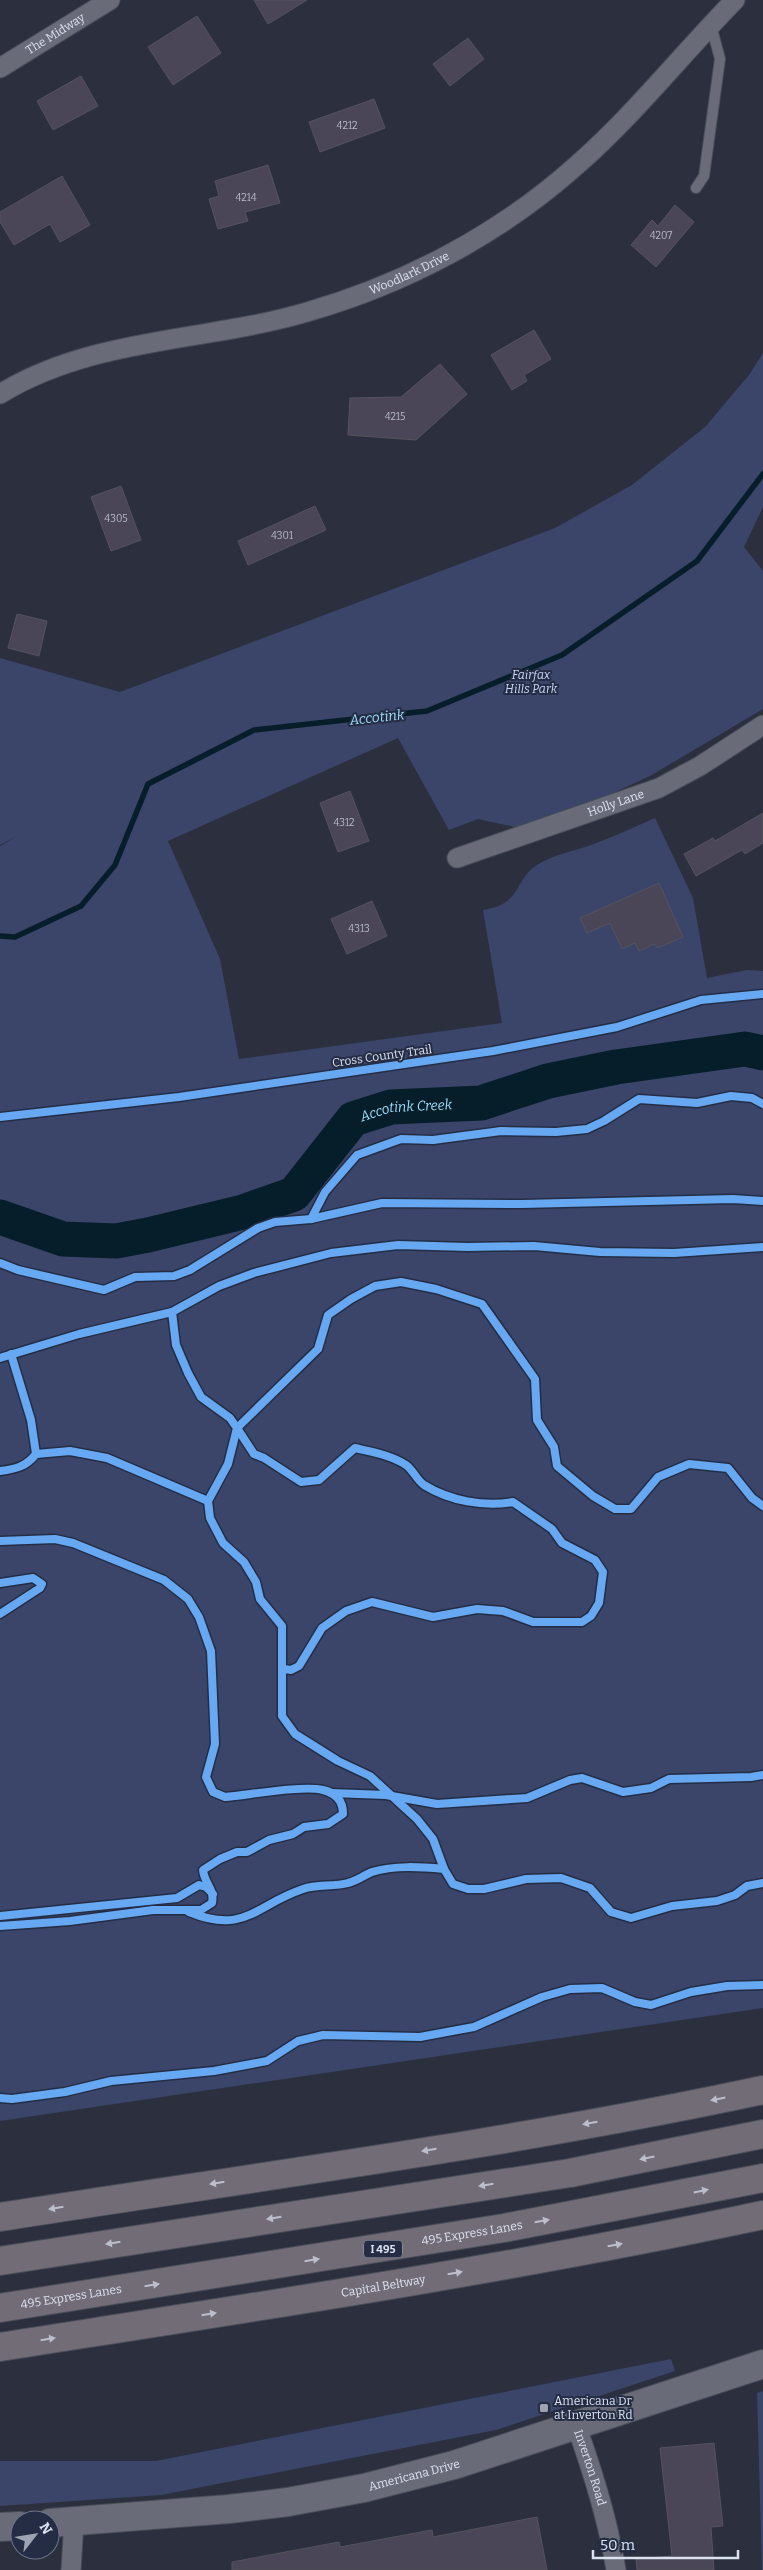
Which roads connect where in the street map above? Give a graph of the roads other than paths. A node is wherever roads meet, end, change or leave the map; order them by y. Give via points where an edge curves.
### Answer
1 (110, 0) edge
2 (735, 0) edge
3 (711, 25) junction
4 (0, 68) edge
5 (696, 188) dead end
6 (0, 394) edge
7 (763, 725) edge
8 (457, 858) dead end
9 (763, 2090) edge
10 (763, 2134) edge
11 (763, 2178) edge
12 (763, 2215) edge
13 (0, 2217) edge
14 (763, 2221) edge
15 (658, 2238) junction
16 (0, 2261) edge
17 (0, 2308) edge
18 (0, 2347) edge
19 (763, 2364) edge
20 (576, 2425) junction
21 (62, 2522) edge
22 (71, 2570) edge
23 (616, 2570) edge

1 - 4 street, The Midway
2 - 3 street, Woodlark Drive
3 - 5 lane via 720,59 704,176
3 - 6 street, Woodlark Drive via 645,97 562,179 513,216 415,272 306,313 90,356 46,371
7 - 8 street, Holly Lane via 659,788
9 -> 13 highway via 463,2145
10 -> 16 highway via 570,2173
17 -> 11 highway, 495 Express Lanes / I 495 via 504,2228
12 - 15 highway, Capital Beltway
14 - 15 highway
18 -> 15 highway, Capital Beltway
19 - 20 street, Americana Drive
20 - 21 street, Americana Drive via 454,2464 288,2502
20 - 23 street, Inverton Road via 601,2500
21 - 22 street

